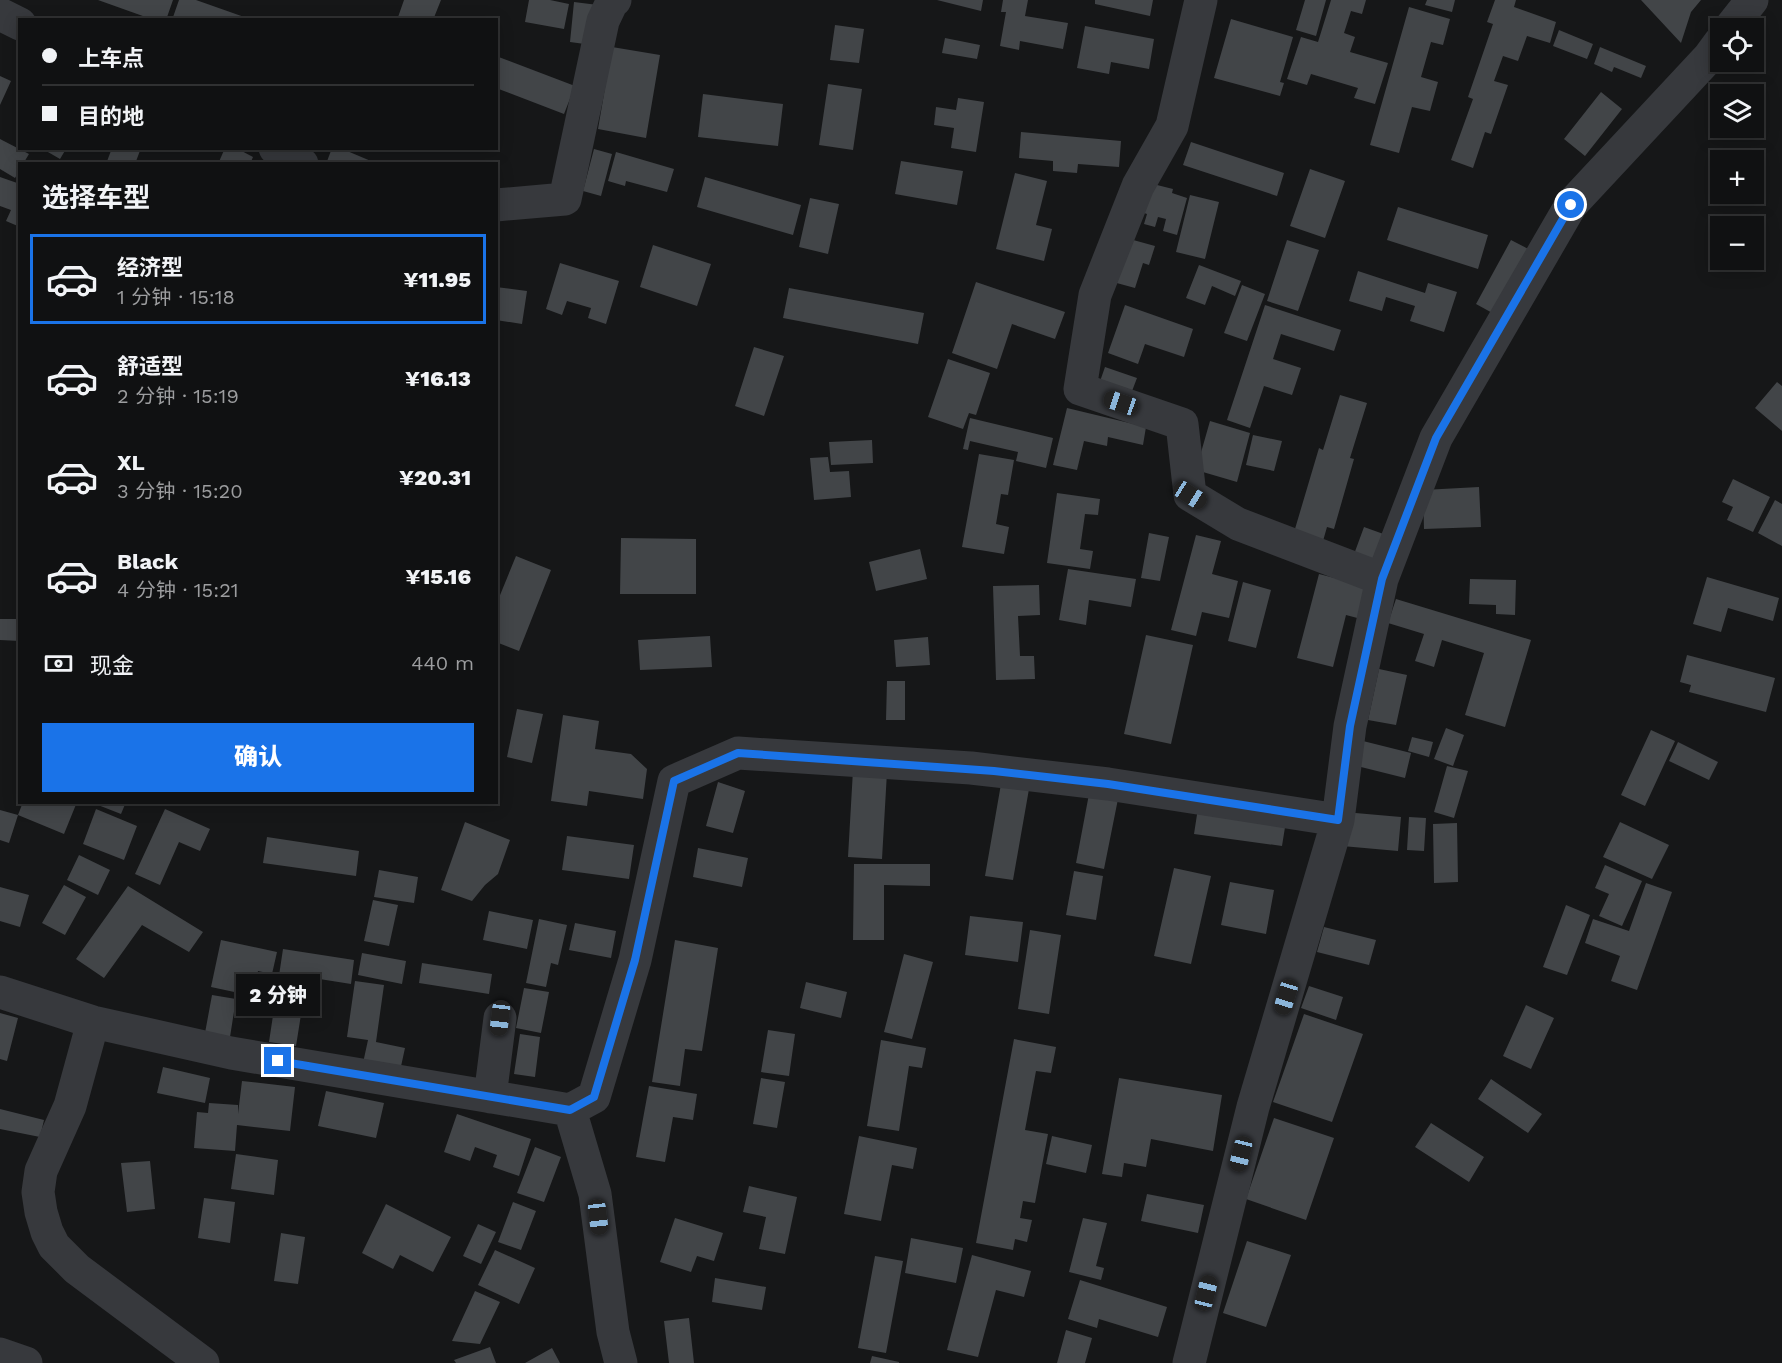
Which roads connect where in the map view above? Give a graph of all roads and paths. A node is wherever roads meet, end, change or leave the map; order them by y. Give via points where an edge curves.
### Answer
1 (615, 0) edge
2 (1201, 0) edge
3 (1752, 0) edge
4 (0, 14) edge
5 (1738, 18) edge
6 (18, 23) edge
7 (1710, 56) edge
8 (278, 150) edge
9 (298, 162) edge
10 (498, 205) edge
11 (1382, 579) junction
12 (1338, 820) junction
13 (0, 992) edge
14 (500, 1018) dead end
15 (93, 1022) junction
16 (490, 1097) junction
17 (570, 1110) junction
18 (0, 1354) edge
19 (26, 1363) edge
20 (203, 1363) edge
21 (621, 1363) edge
22 (1189, 1363) edge

1 - 10 street via 603,21 566,199
2 - 11 street via 1172,126 1138,186 1095,294 1080,390 1182,424 1190,495 1238,524
3 - 5 street
4 - 6 street
7 - 11 street via 1571,205 1436,438
8 - 9 street
11 - 12 street via 1350,726
12 - 17 street via 1108,784 994,771 738,753 674,781 635,960 594,1097
12 - 22 street via 1253,1107
13 - 15 street
14 - 16 street
15 - 16 street via 231,1053
15 - 20 street via 70,1106 41,1172 41,1212 47,1232 54,1246 77,1269
16 - 17 street
17 - 21 street via 595,1194 613,1332
18 - 19 street

